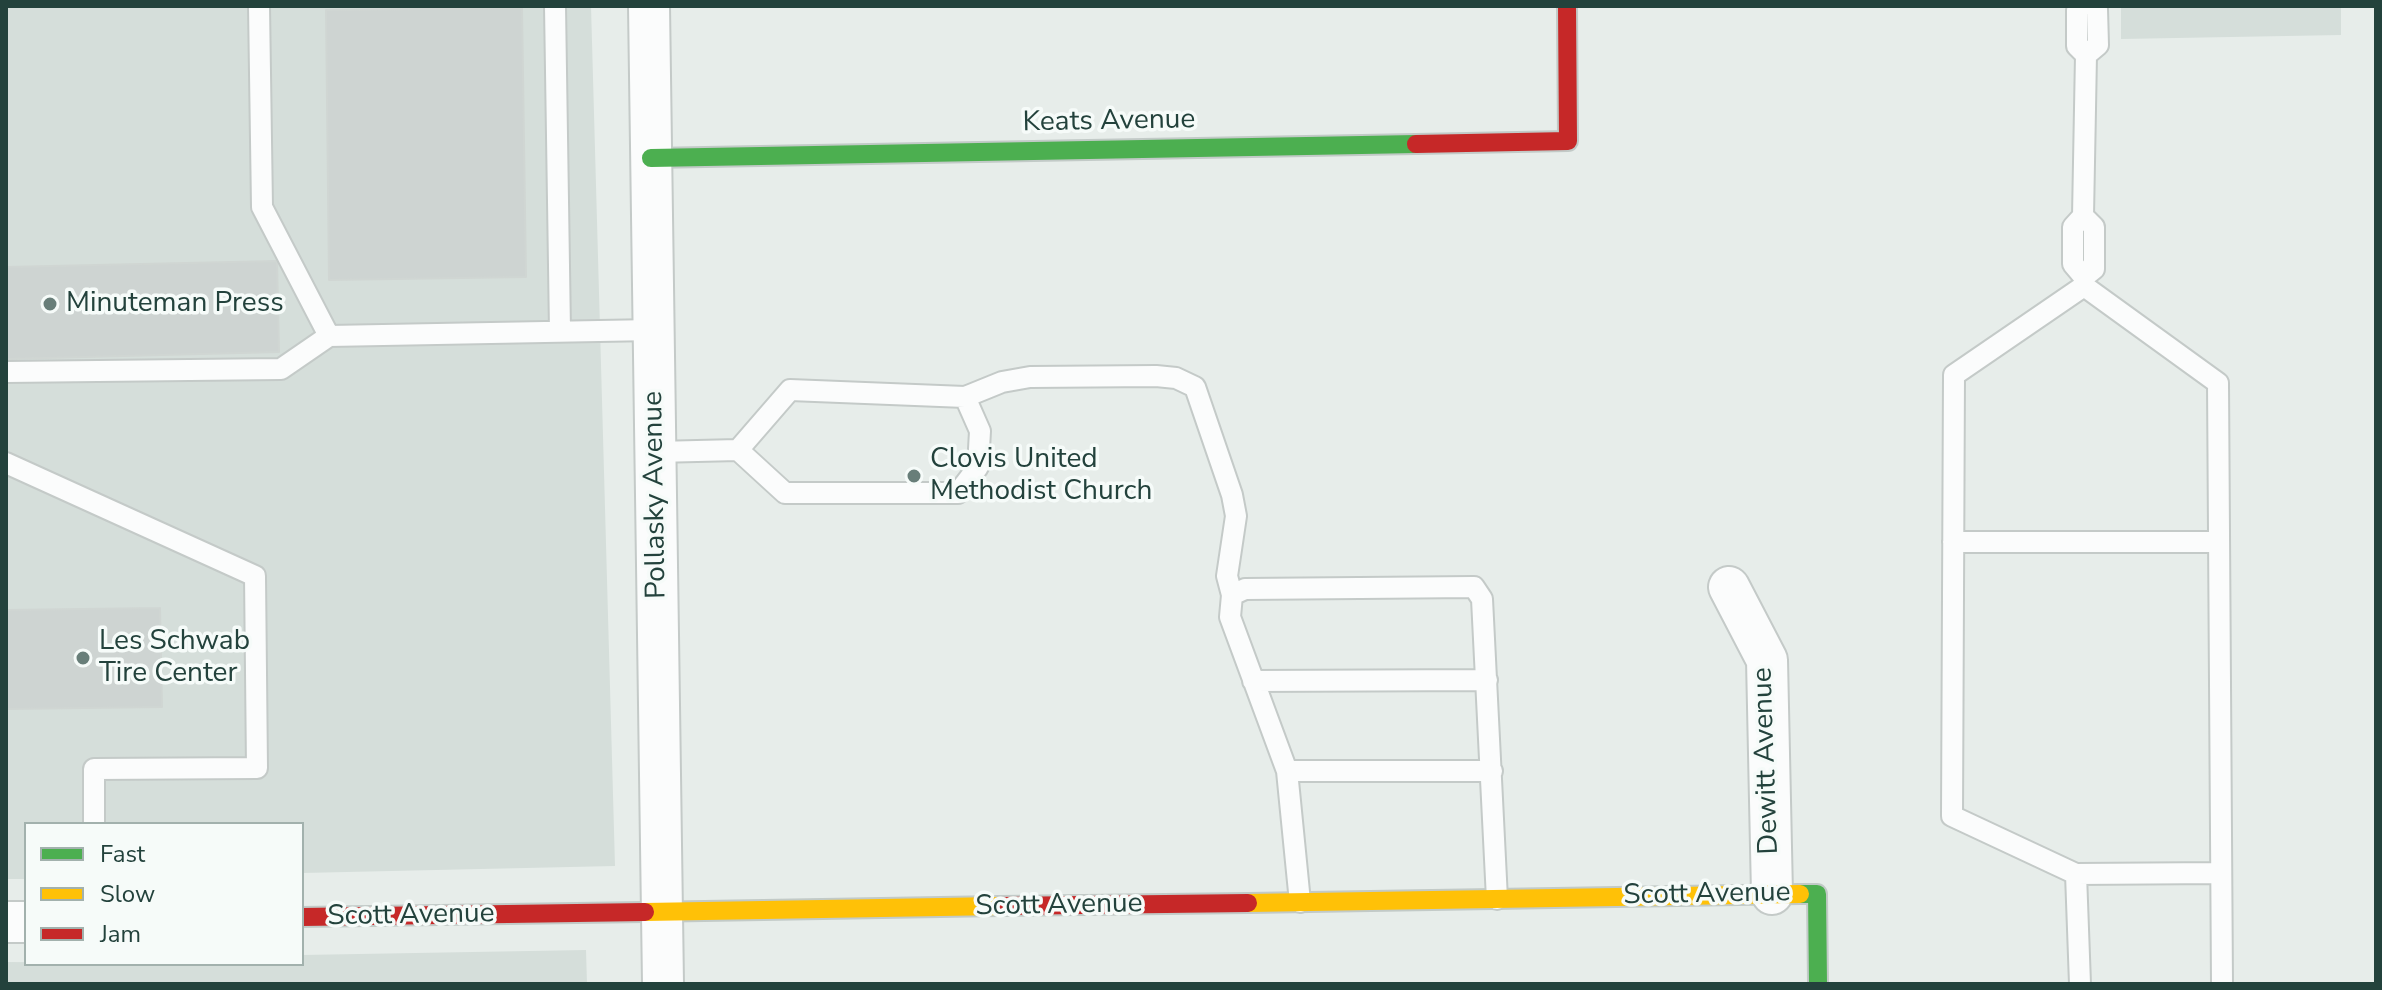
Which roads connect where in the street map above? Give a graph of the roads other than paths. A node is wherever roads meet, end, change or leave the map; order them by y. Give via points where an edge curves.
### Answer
1 (259, 6) edge
2 (555, 6) edge
3 (649, 6) edge
4 (1567, 6) edge
5 (2080, 6) edge
6 (2093, 6) edge
7 (2086, 55) junction
8 (651, 158) junction
9 (2084, 282) junction
10 (653, 330) junction
11 (560, 331) junction
12 (329, 336) junction
13 (6, 372) edge
14 (965, 397) junction
15 (738, 450) junction
16 (656, 452) junction
17 (6, 463) edge
18 (1953, 542) junction
19 (2219, 542) junction
20 (1729, 587) dead end
21 (1232, 595) junction
22 (1487, 680) junction
23 (1253, 681) junction
24 (1287, 771) junction
25 (1492, 771) junction
26 (94, 822) edge
27 (2221, 873) junction
28 (2076, 874) junction
29 (1772, 894) junction
30 (1497, 899) junction
31 (1300, 902) junction
32 (662, 912) junction
33 (304, 917) edge
34 (663, 984) edge
35 (1818, 984) edge
36 (2080, 984) edge
37 (2222, 984) edge

1 - 12 lane via 262,207
2 - 11 lane
3 - 8 street, Pollasky Avenue
4 - 8 street, Keats Avenue via 1568,141
5 - 7 lane via 2077,46
6 - 7 lane via 2098,45
7 - 9 lane via 2083,216 2094,227 2094,269
8 - 10 street, Pollasky Avenue
9 - 18 lane via 1954,375
9 - 19 lane via 2218,383
10 - 11 lane
10 - 16 street, Pollasky Avenue
11 - 12 lane
12 - 13 lane via 281,369
14 - 15 lane via 790,390
14 - 15 lane via 980,431 978,467 958,493 785,493
14 - 21 lane via 1030,377 1176,378 1195,387 1236,516 1227,576
15 - 16 lane
16 - 32 street, Pollasky Avenue
17 - 26 lane via 255,576 257,768 94,769
18 - 19 lane
18 - 28 lane via 1952,816
19 - 27 lane
20 - 29 street, Dewitt Avenue via 1767,660
21 - 22 lane via 1245,589 1474,587 1482,599
21 - 23 lane via 1230,617
22 - 23 lane
22 - 25 lane
23 - 24 lane
24 - 25 lane
24 - 31 lane
25 - 30 lane
27 - 28 lane
27 - 37 lane
28 - 36 lane
29 - 30 street, Scott Avenue
29 - 35 street, Scott Avenue via 1817,894
30 - 31 street, Scott Avenue
31 - 32 street, Scott Avenue
32 - 33 street, Scott Avenue
32 - 34 street, Pollasky Avenue

